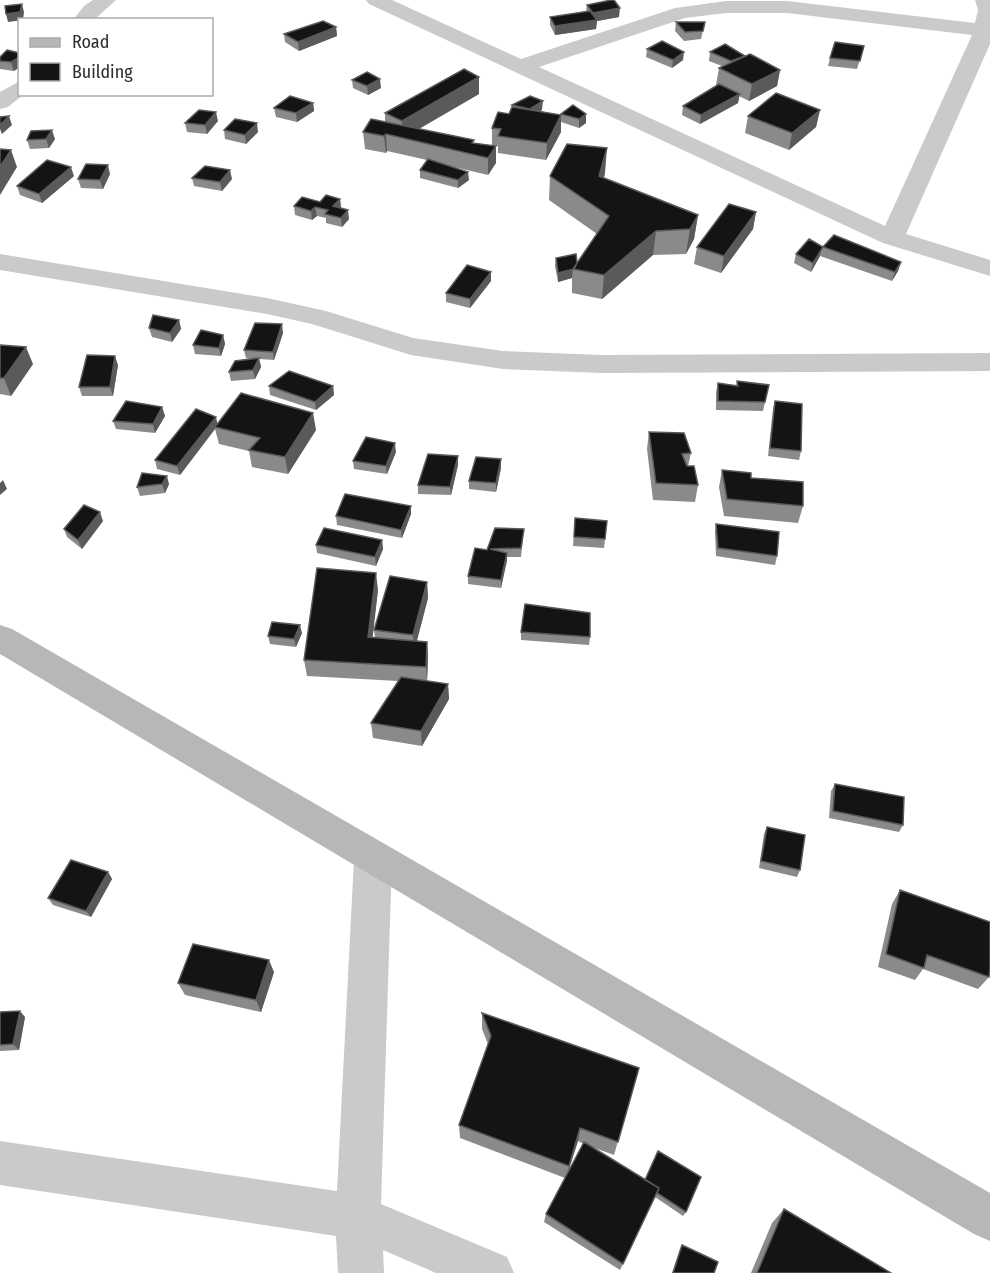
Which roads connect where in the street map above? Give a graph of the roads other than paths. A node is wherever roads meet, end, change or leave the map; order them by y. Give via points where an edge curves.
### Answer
1 (376, 0) edge
2 (985, 0) edge
3 (985, 38) edge
4 (522, 66) junction
5 (18, 88) edge
6 (0, 102) edge
7 (892, 238) junction
8 (0, 262) edge
9 (990, 268) edge
10 (990, 362) edge
11 (0, 638) edge
12 (373, 859) junction
13 (0, 1163) edge
14 (358, 1217) junction
15 (990, 1218) edge
16 (361, 1273) edge
17 (491, 1273) edge

1 - 4 street
2 - 3 street
3 - 4 street via 786,7 726,7 682,12
3 - 7 street
4 - 7 street
5 - 6 street
7 - 9 street
8 - 10 street via 267,306 411,346 504,360 601,364
11 - 12 main road
12 - 14 street
12 - 15 main road
13 - 14 street
14 - 16 street
14 - 17 street

